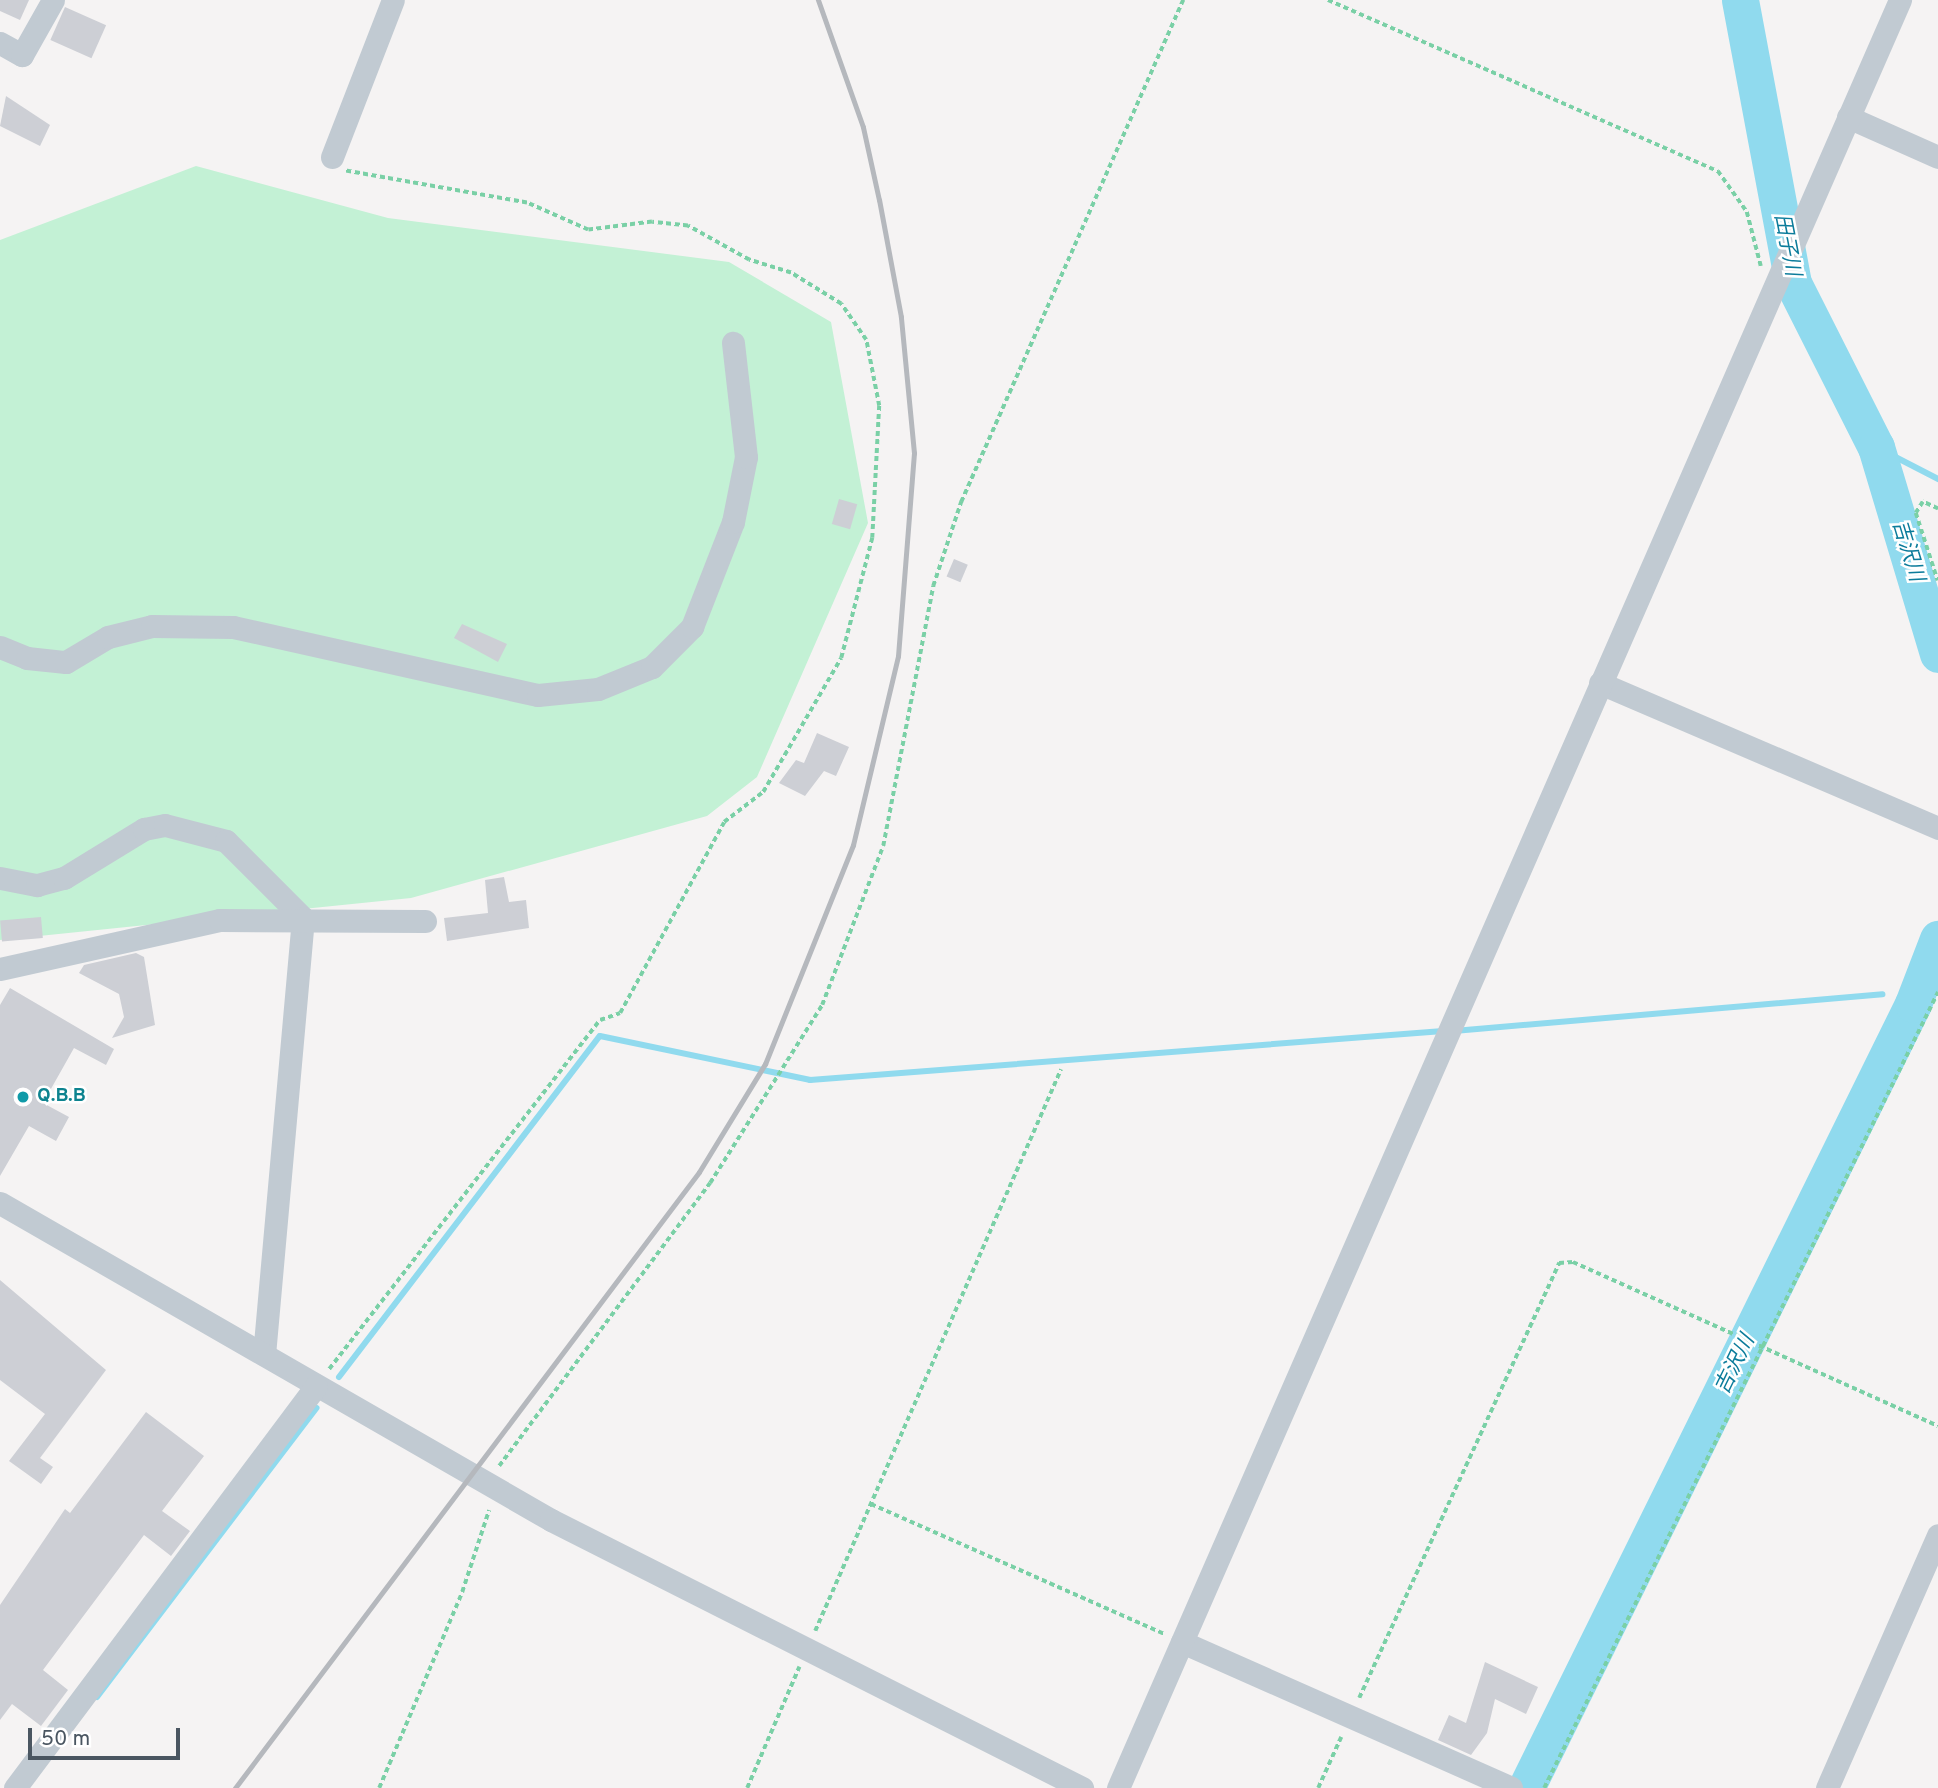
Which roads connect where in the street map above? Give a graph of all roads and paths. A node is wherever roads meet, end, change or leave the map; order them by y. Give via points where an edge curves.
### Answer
1 (53, 0) edge
2 (393, 0) edge
3 (1183, 0) edge
4 (1328, 0) edge
5 (1900, 0) edge
6 (0, 43) edge
7 (1848, 117) junction
8 (332, 157) dead end
9 (1938, 157) edge
10 (1768, 295) junction
11 (733, 343) dead end
12 (1938, 509) edge
13 (1938, 581) edge
14 (0, 647) edge
15 (1600, 683) junction
16 (1938, 828) edge
17 (0, 878) edge
18 (303, 918) junction
19 (425, 921) dead end
20 (0, 969) edge
21 (1938, 992) edge
22 (1061, 1069) dead end
23 (0, 1203) edge
24 (1765, 1348) junction
25 (264, 1354) junction
26 (316, 1385) junction
27 (1938, 1426) edge
28 (496, 1489) junction
29 (1938, 1535) edge
30 (1933, 1559) edge
31 (1182, 1642) junction
32 (1350, 1717) junction
33 (15, 1788) edge
34 (379, 1788) edge
35 (1082, 1788) edge
36 (1118, 1788) edge
37 (1318, 1788) edge
38 (1511, 1788) edge
39 (1544, 1788) edge
40 (1827, 1788) edge

1 - 6 street via 22,55
2 - 8 street
3 - 28 path via 961,502 933,586 883,846 822,1005 710,1183 496,1470
4 - 10 path via 1718,171 1748,212
5 - 7 street
7 - 9 street
7 - 10 street
10 - 15 street
11 - 14 street via 746,457 733,522 692,627 652,667 598,689 538,695 233,628 152,626 108,637 66,662 27,658
12 - 13 path via 1923,502 1916,513
15 - 16 street
15 - 31 street
17 - 18 street via 37,885 64,878 144,829 165,825 226,841
18 - 19 street
18 - 20 street via 220,920
18 - 25 street via 288,1140
21 - 24 path
22 - 31 path via 872,1504
23 - 25 street
24 - 27 path
24 - 32 path via 1573,1262 1559,1263
24 - 39 path
25 - 26 street
26 - 28 street
26 - 33 street
28 - 34 path via 463,1592
28 - 35 street via 656,1576
29 - 30 street
30 - 40 street
31 - 32 street
31 - 36 street
32 - 37 path
32 - 38 street

